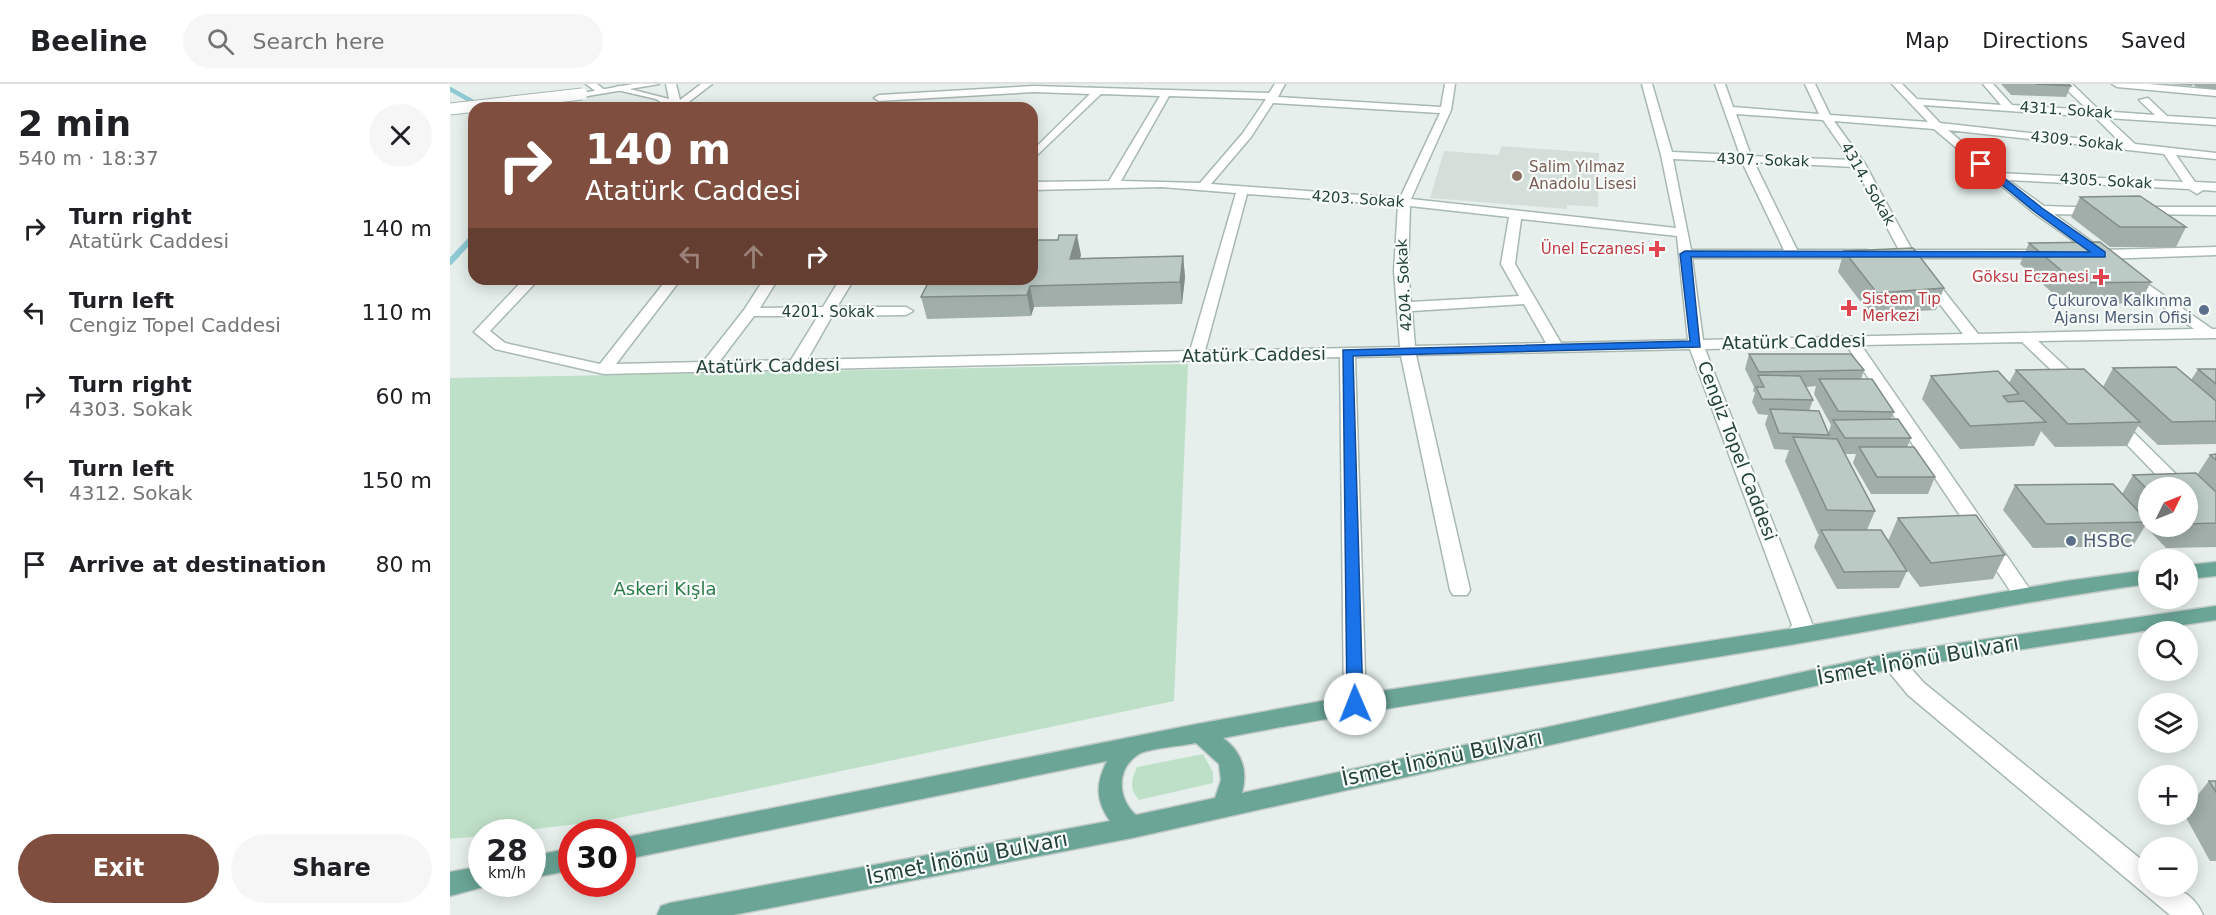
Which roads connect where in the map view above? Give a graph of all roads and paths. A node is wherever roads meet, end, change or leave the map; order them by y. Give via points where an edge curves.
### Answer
1 (654, 84) edge
2 (671, 84) edge
3 (707, 84) edge
4 (878, 84) edge
5 (1280, 84) edge
6 (1450, 84) edge
7 (1647, 84) edge
8 (1720, 84) edge
9 (1810, 84) edge
10 (1897, 84) edge
11 (1988, 84) edge
12 (2066, 84) edge
13 (2117, 84) edge
14 (634, 85) edge
15 (595, 86) edge
16 (618, 89) junction
17 (1098, 91) junction
18 (960, 92) junction
19 (1166, 93) junction
20 (2216, 93) edge
21 (1273, 98) junction
22 (2144, 100) dead end
23 (512, 102) edge
24 (668, 102) edge
25 (675, 102) edge
26 (683, 102) edge
27 (877, 102) edge
28 (885, 102) edge
29 (954, 102) edge
30 (1916, 102) junction
31 (468, 107) edge
32 (2008, 107) junction
33 (450, 109) edge
34 (1446, 110) junction
35 (1728, 110) junction
36 (2097, 112) junction
37 (1826, 117) junction
38 (2163, 117) junction
39 (2216, 122) edge
40 (1937, 126) junction
41 (2132, 147) junction
42 (1038, 151) edge
43 (2168, 151) junction
44 (1668, 155) junction
45 (2216, 156) edge
46 (1748, 160) junction
47 (1859, 164) junction
48 (1995, 176) junction
49 (1114, 183) junction
50 (2191, 185) junction
51 (1038, 186) edge
52 (2216, 187) edge
53 (1202, 188) junction
54 (1242, 191) junction
55 (1404, 202) junction
56 (2216, 204) edge
57 (2038, 210) junction
58 (2216, 212) edge
59 (1515, 215) junction
60 (1683, 234) junction
61 (2216, 251) edge
62 (1685, 254) junction
63 (1792, 254) junction
64 (1908, 254) junction
65 (2101, 255) junction
66 (526, 285) edge
67 (669, 285) edge
68 (767, 285) edge
69 (843, 285) edge
70 (1528, 300) junction
71 (1404, 307) junction
72 (828, 311) junction
73 (906, 311) dead end
74 (750, 312) junction
75 (2214, 335) edge
76 (2025, 337) junction
77 (1974, 338) junction
78 (1851, 341) junction
79 (1696, 345) junction
80 (1556, 348) junction
81 (1408, 351) junction
82 (1347, 352) junction
83 (1196, 356) junction
84 (796, 365) junction
85 (707, 367) junction
86 (604, 369) junction
87 (2084, 394) edge
88 (2101, 410) edge
89 (2169, 477) edge
90 (2216, 569) edge
91 (2198, 571) edge
92 (2138, 578) edge
93 (1460, 590) dead end
94 (2024, 596) junction
95 (2216, 613) edge
96 (1795, 636) junction
97 (1891, 661) junction
98 (1355, 704) junction
99 (1197, 733) junction
100 (1133, 746) junction
101 (1226, 804) junction
102 (1132, 827) junction
103 (636, 846) edge
104 (2138, 873) edge
105 (468, 880) edge
106 (450, 884) edge
107 (2168, 897) edge
108 (670, 915) edge
109 (2190, 915) edge

1 - 14 street
2 - 25 street
3 - 26 street
4 - 27 street
5 - 21 street
6 - 34 street, 4204. Sokak
7 - 44 street, Cengiz Topel Caddesi
8 - 35 street
9 - 37 street, 4314. Sokak
10 - 30 street
11 - 32 street
12 - 36 street
13 - 20 street
14 - 16 street
15 - 16 street
15 - 23 street, bridge via 582,94
16 - 24 street
17 - 18 street
17 - 19 street
17 - 42 street
18 - 28 street
18 - 29 street
19 - 21 street
19 - 49 street
21 - 34 street
21 - 53 street
22 - 38 street
30 - 32 street, 4311. Sokak
30 - 40 street
31 - 33 street, bridge
32 - 36 street, 4311. Sokak
34 - 55 street, 4204. Sokak
35 - 37 street, 4309. Sokak
35 - 46 street
36 - 38 street, 4311. Sokak
36 - 41 street
37 - 40 street, 4309. Sokak
37 - 47 street, 4314. Sokak
38 - 39 street, 4311. Sokak
40 - 41 street, 4309. Sokak
40 - 48 street
41 - 43 street, 4309. Sokak
43 - 45 street, 4309. Sokak
43 - 50 street
44 - 46 street, 4307. Sokak
44 - 60 street, Cengiz Topel Caddesi
46 - 47 street, 4307. Sokak
46 - 63 street
47 - 64 street, 4314. Sokak
48 - 50 street, 4305. Sokak
48 - 57 street
49 - 51 street, 4203. Sokak
49 - 53 street, 4203. Sokak
50 - 52 street, 4305. Sokak
50 - 56 street
53 - 54 street, 4203. Sokak
54 - 55 street, 4203. Sokak
54 - 83 street
55 - 59 street, 4203. Sokak
55 - 71 street, 4204. Sokak
57 - 58 street
57 - 65 street
59 - 60 street, 4203. Sokak
59 - 70 street via 1508,264
60 - 62 street, Cengiz Topel Caddesi
61 - 65 street
62 - 63 street
62 - 79 street, Cengiz Topel Caddesi
63 - 64 street
64 - 65 street
64 - 77 street, 4314. Sokak
65 - 75 street
66 - 86 street, Atatürk Caddesi via 481,332 500,346
67 - 86 street
68 - 74 street
69 - 72 street
70 - 71 street
70 - 80 street
71 - 81 street, 4204. Sokak
72 - 73 street, 4201. Sokak
72 - 74 street, 4201. Sokak
72 - 84 street
74 - 85 street
75 - 76 street, Atatürk Caddesi
76 - 77 street, Atatürk Caddesi
76 - 87 street
77 - 78 street, Atatürk Caddesi
78 - 79 street, Atatürk Caddesi
78 - 94 street
79 - 80 street, Atatürk Caddesi
79 - 96 street, Cengiz Topel Caddesi via 1803,627
80 - 81 street, Atatürk Caddesi
81 - 82 street, Atatürk Caddesi
81 - 93 street, 4204. Sokak
82 - 83 street, Atatürk Caddesi
82 - 98 street
83 - 84 street, Atatürk Caddesi
84 - 85 street, Atatürk Caddesi
85 - 86 street, Atatürk Caddesi
88 - 89 street
90 - 91 main road
92 - 94 main road
94 - 96 main road
95 - 97 main road, İsmet İnönü Bulvarı
96 - 98 main road
97 - 101 main road, İsmet İnönü Bulvarı
97 - 104 street via 1916,689
98 - 99 main road
99 - 100 main road
99 - 101 main road via 1219,745 1229,757 1234,772 1233,788
100 - 102 main road via 1120,758 1108,787 1119,816
100 - 103 main road
101 - 102 main road, İsmet İnönü Bulvarı
102 - 108 main road, İsmet İnönü Bulvarı
105 - 106 main road
107 - 109 street

